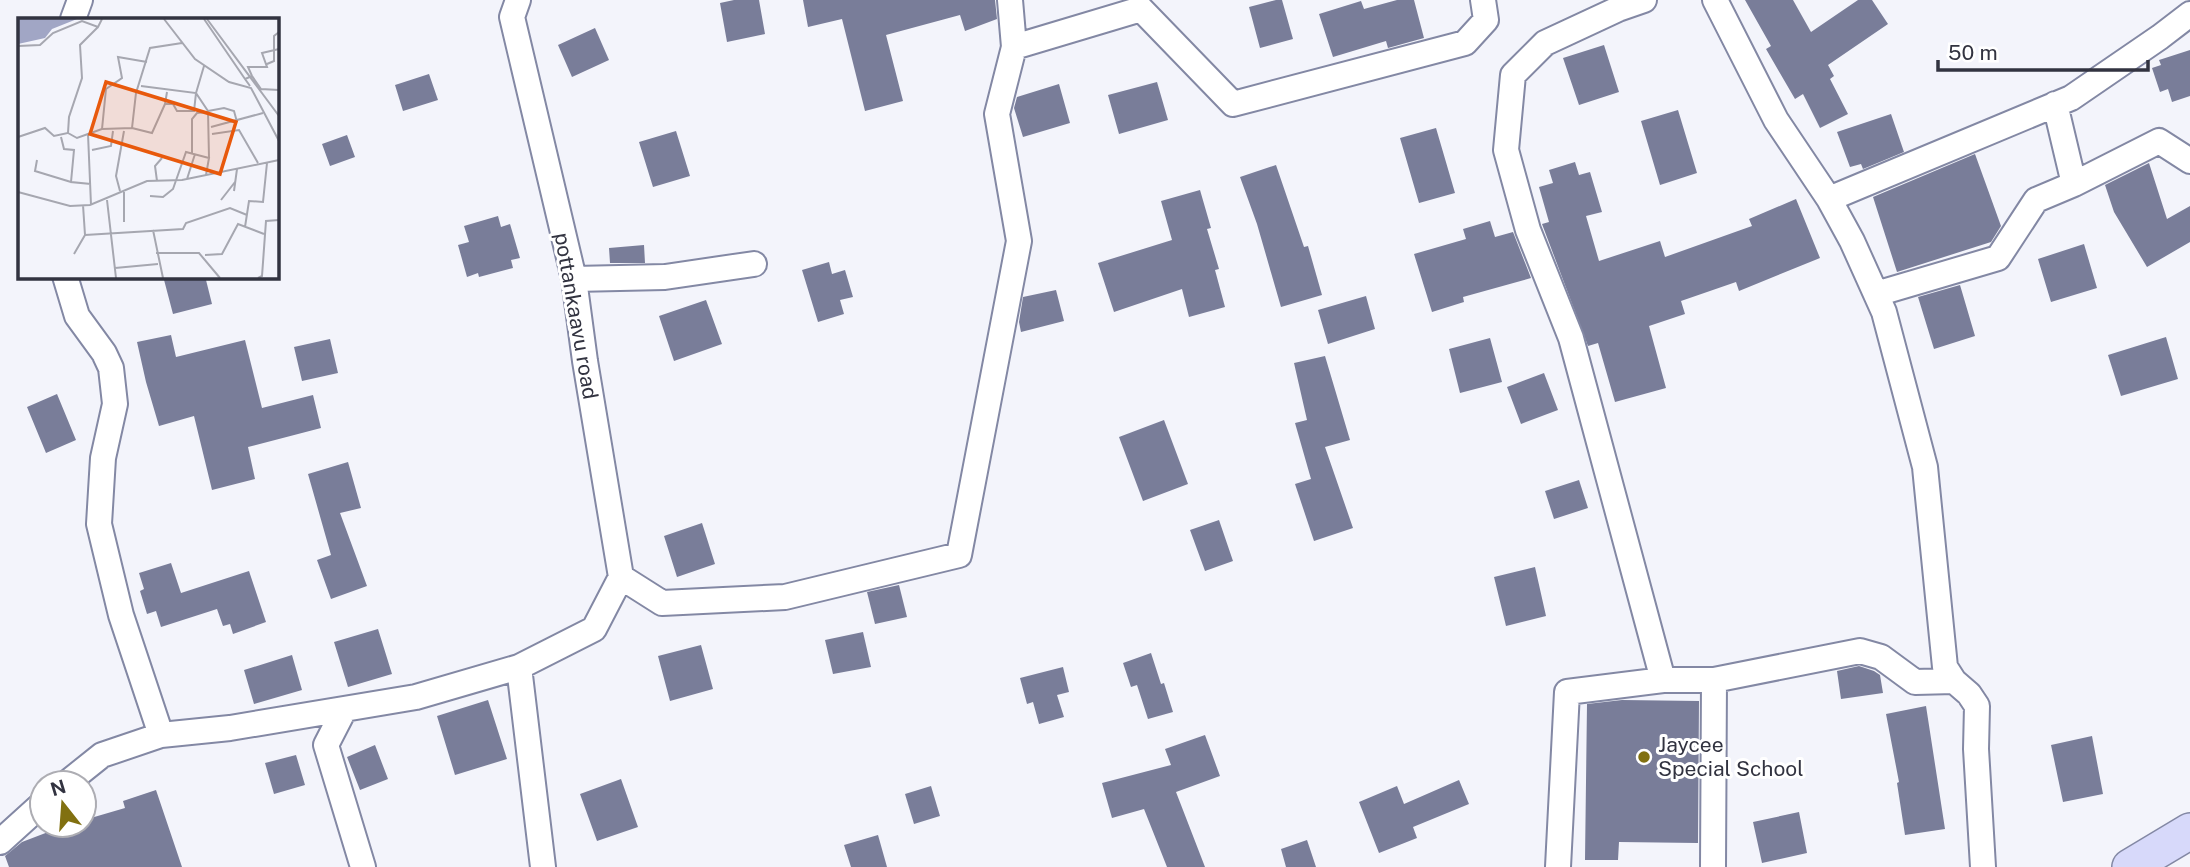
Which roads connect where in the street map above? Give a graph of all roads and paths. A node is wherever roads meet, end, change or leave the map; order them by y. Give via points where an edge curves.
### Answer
1 (80, 0) edge
2 (518, 0) edge
3 (1010, 0) edge
4 (1483, 0) edge
5 (1644, 0) edge
6 (1715, 0) edge
7 (2190, 14) edge
8 (73, 18) edge
9 (1014, 47) junction
10 (2055, 104) junction
11 (2190, 162) edge
12 (2074, 184) junction
13 (1829, 199) junction
14 (754, 264) dead end
15 (66, 278) edge
16 (574, 279) junction
17 (1876, 294) junction
18 (621, 577) junction
19 (519, 667) junction
20 (1663, 680) junction
21 (1714, 680) junction
22 (1954, 681) junction
23 (344, 710) junction
24 (161, 735) junction
25 (84, 769) edge
26 (28, 817) edge
27 (2190, 831) edge
28 (0, 842) edge
29 (363, 867) edge
30 (543, 867) edge
31 (1558, 867) edge
32 (1713, 867) edge
33 (1983, 867) edge
34 (2130, 867) edge

1 - 8 street
2 - 16 street, pottankaavu road via 512,17
3 - 9 street
4 - 9 street via 1486,20 1465,43 1233,104 1141,9
5 - 20 street via 1545,43 1513,75 1506,150 1528,230 1571,338
6 - 13 street via 1776,120
7 - 10 street via 2071,98
9 - 18 street via 997,114 1019,241 959,555 785,597 662,603
10 - 12 street
10 - 13 street
11 - 12 street via 2159,141
12 - 17 street via 2036,200 1998,258
13 - 17 street
14 - 16 street via 666,277
15 - 24 street via 77,316 111,368 115,404 103,458 99,524 121,615
16 - 18 street, pottankaavu road
17 - 22 street via 1925,467 1945,667
18 - 19 street via 594,629
19 - 23 street via 416,697
19 - 30 street
20 - 21 street
20 - 31 street via 1567,692
21 - 22 street via 1860,651 1881,657 1915,682
21 - 32 street
22 - 33 street via 1976,706
23 - 24 street
23 - 29 street via 326,745
24 - 25 street via 102,755
26 - 28 street
27 - 34 main road

